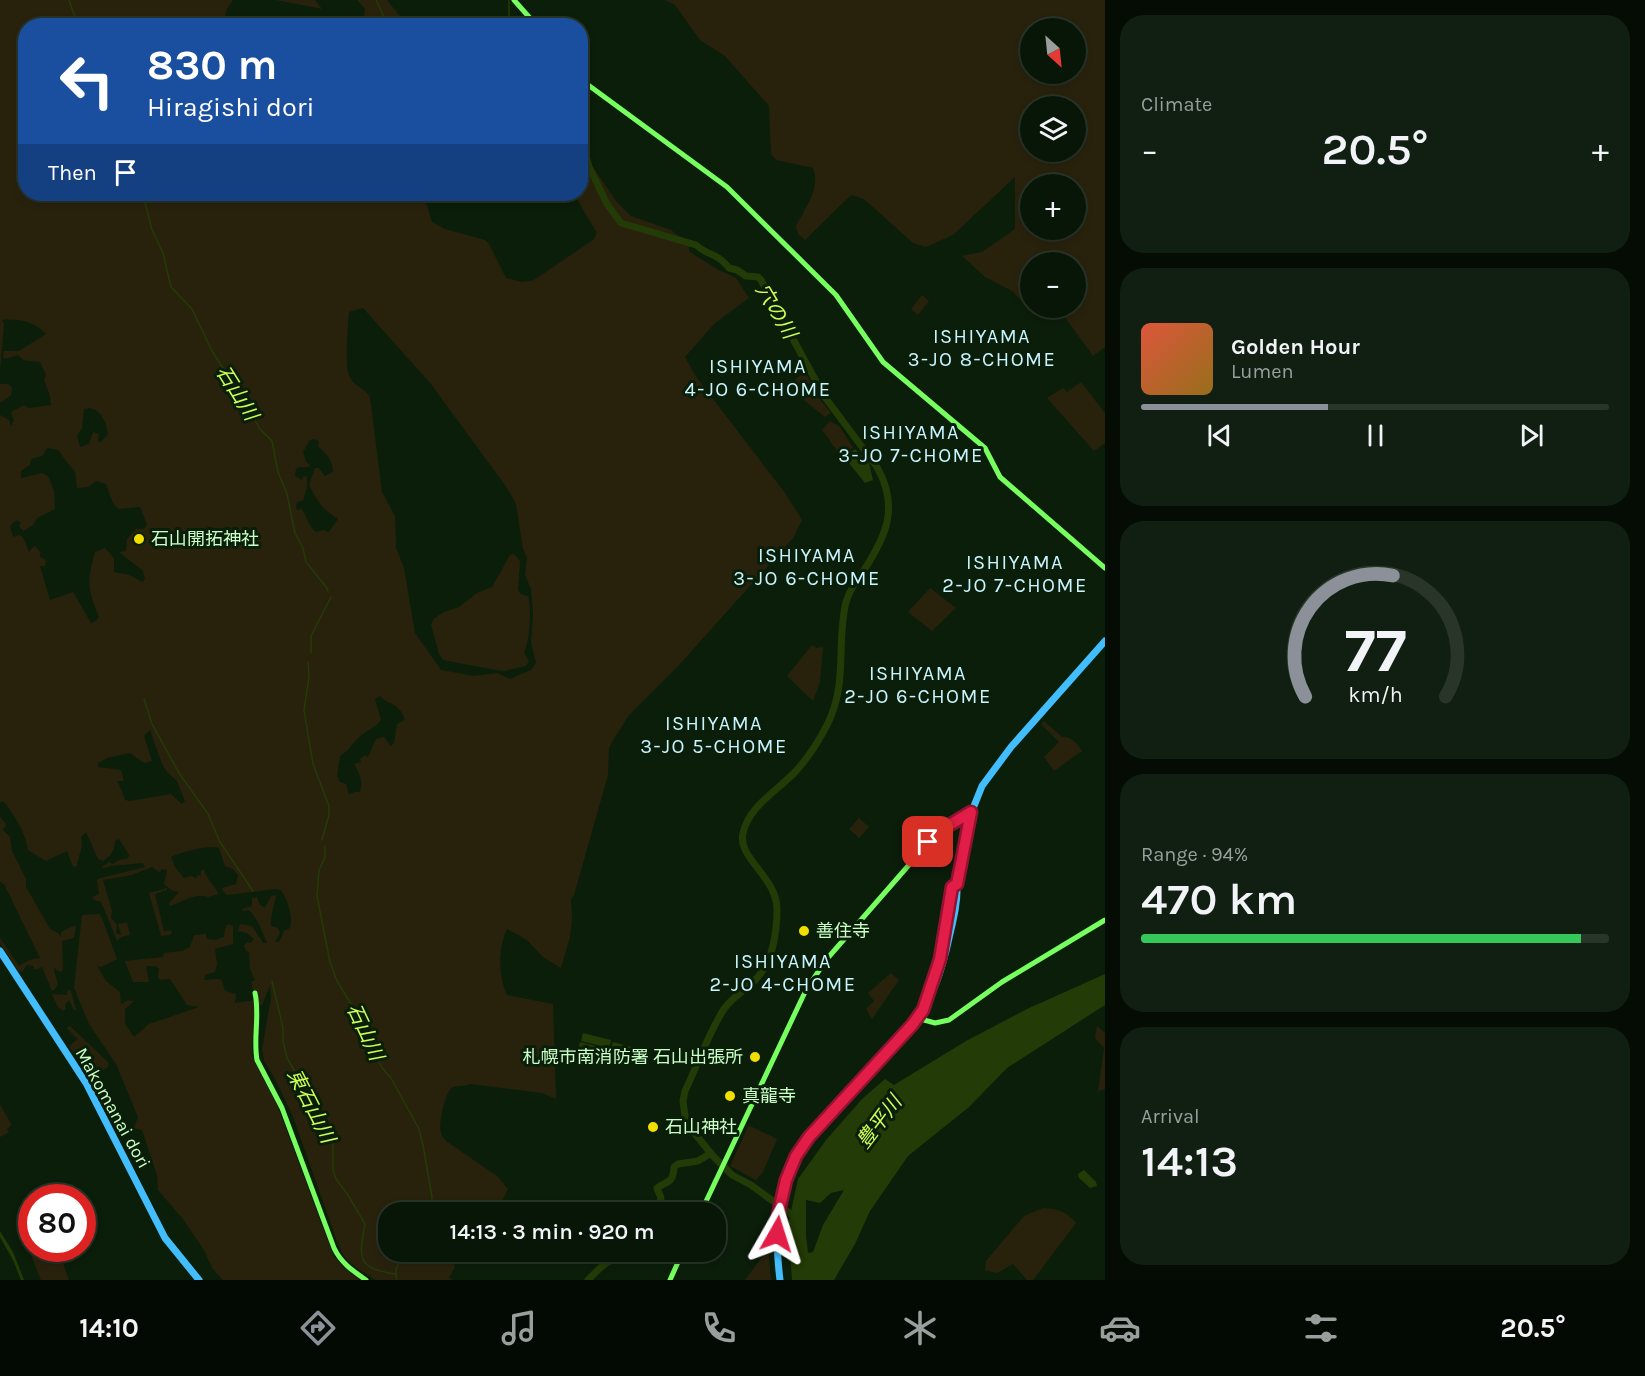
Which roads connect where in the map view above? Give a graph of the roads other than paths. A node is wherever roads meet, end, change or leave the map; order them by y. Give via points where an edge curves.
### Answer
1 (514, 0) edge
2 (530, 18) edge
3 (588, 85) edge
4 (1105, 568) edge
5 (1105, 641) edge
6 (971, 812) junction
7 (1105, 920) edge
8 (0, 951) edge
9 (255, 993) dead end
10 (917, 1018) junction
11 (706, 1202) edge
12 (678, 1262) edge
13 (199, 1280) edge
14 (366, 1280) edge
15 (670, 1280) edge
16 (780, 1280) edge

1 - 2 street
3 - 4 street via 727,187 836,295 883,362 985,448 1000,477
5 - 6 highway via 998,763
6 - 10 highway via 945,959 933,994
6 - 11 street via 928,842 825,961 794,1012
7 - 10 street via 1002,982 950,1020 935,1023
8 - 13 highway, Makomanai dori via 86,1083 165,1238
9 - 14 street via 257,1060 282,1108 334,1248 339,1258
10 - 16 highway via 796,1156 778,1215
12 - 15 street

